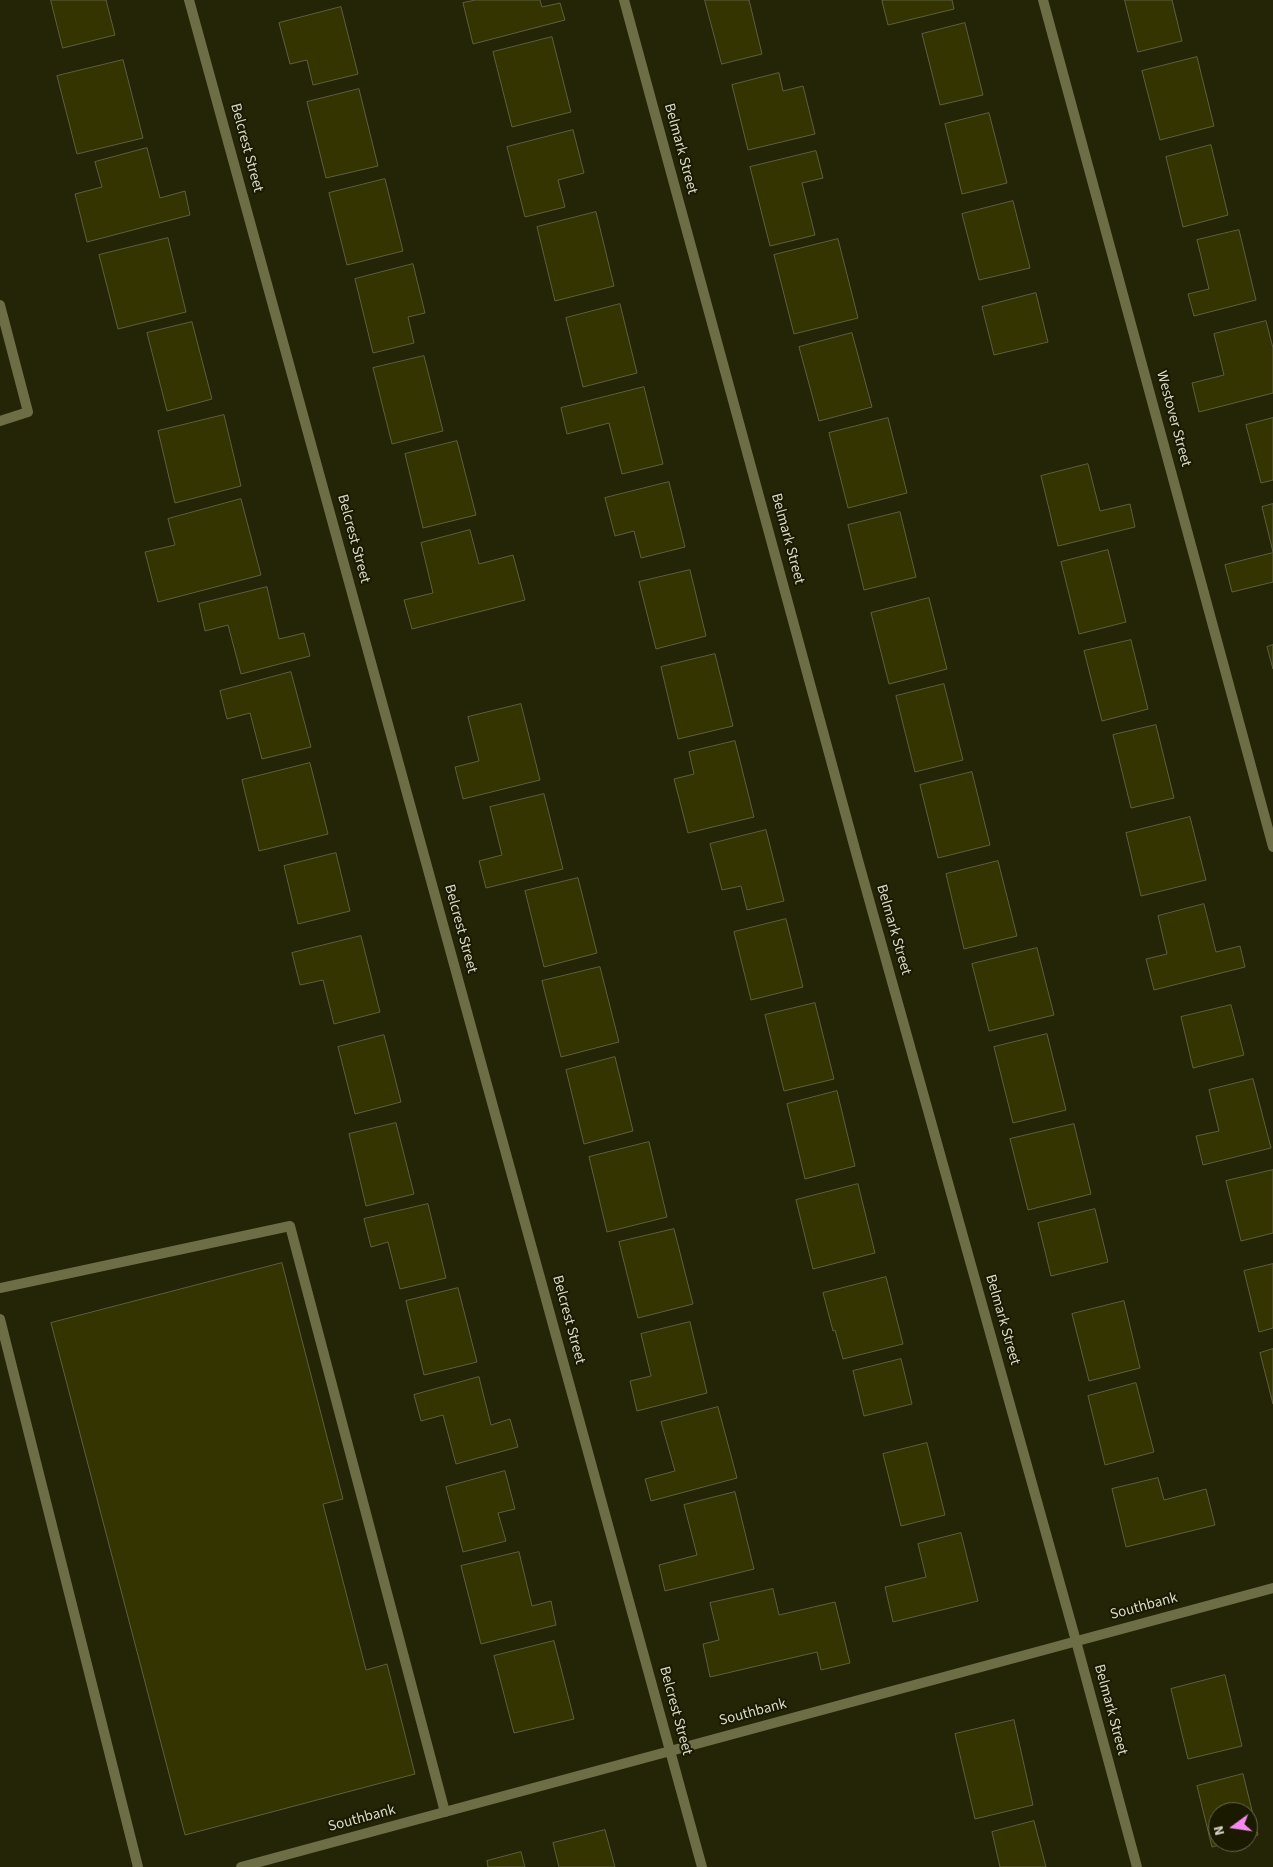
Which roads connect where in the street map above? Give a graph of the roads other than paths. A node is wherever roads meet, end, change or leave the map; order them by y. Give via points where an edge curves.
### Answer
1 (189, 0) edge
2 (624, 0) edge
3 (1043, 0) edge
4 (0, 305) edge
5 (0, 421) edge
6 (1273, 847) edge
7 (0, 1288) edge
8 (0, 1318) edge
9 (1273, 1588) edge
10 (1076, 1641) junction
11 (671, 1751) junction
12 (445, 1812) junction
13 (270, 1863) edge
14 (138, 1867) edge
15 (241, 1867) edge
16 (702, 1867) edge
17 (1137, 1867) edge

1 - 11 street, Belcrest Street
2 - 10 street, Belmark Street via 858,860
3 - 6 street, Westover Street
4 - 5 street via 28,412
7 - 12 street via 290,1226
8 - 14 street
9 - 10 street, Southbank
10 - 11 street, Southbank
10 - 17 street, Belmark Street
11 - 12 street, Southbank
11 - 16 street, Belcrest Street
12 - 13 street, Southbank
13 - 15 street, Southbank

